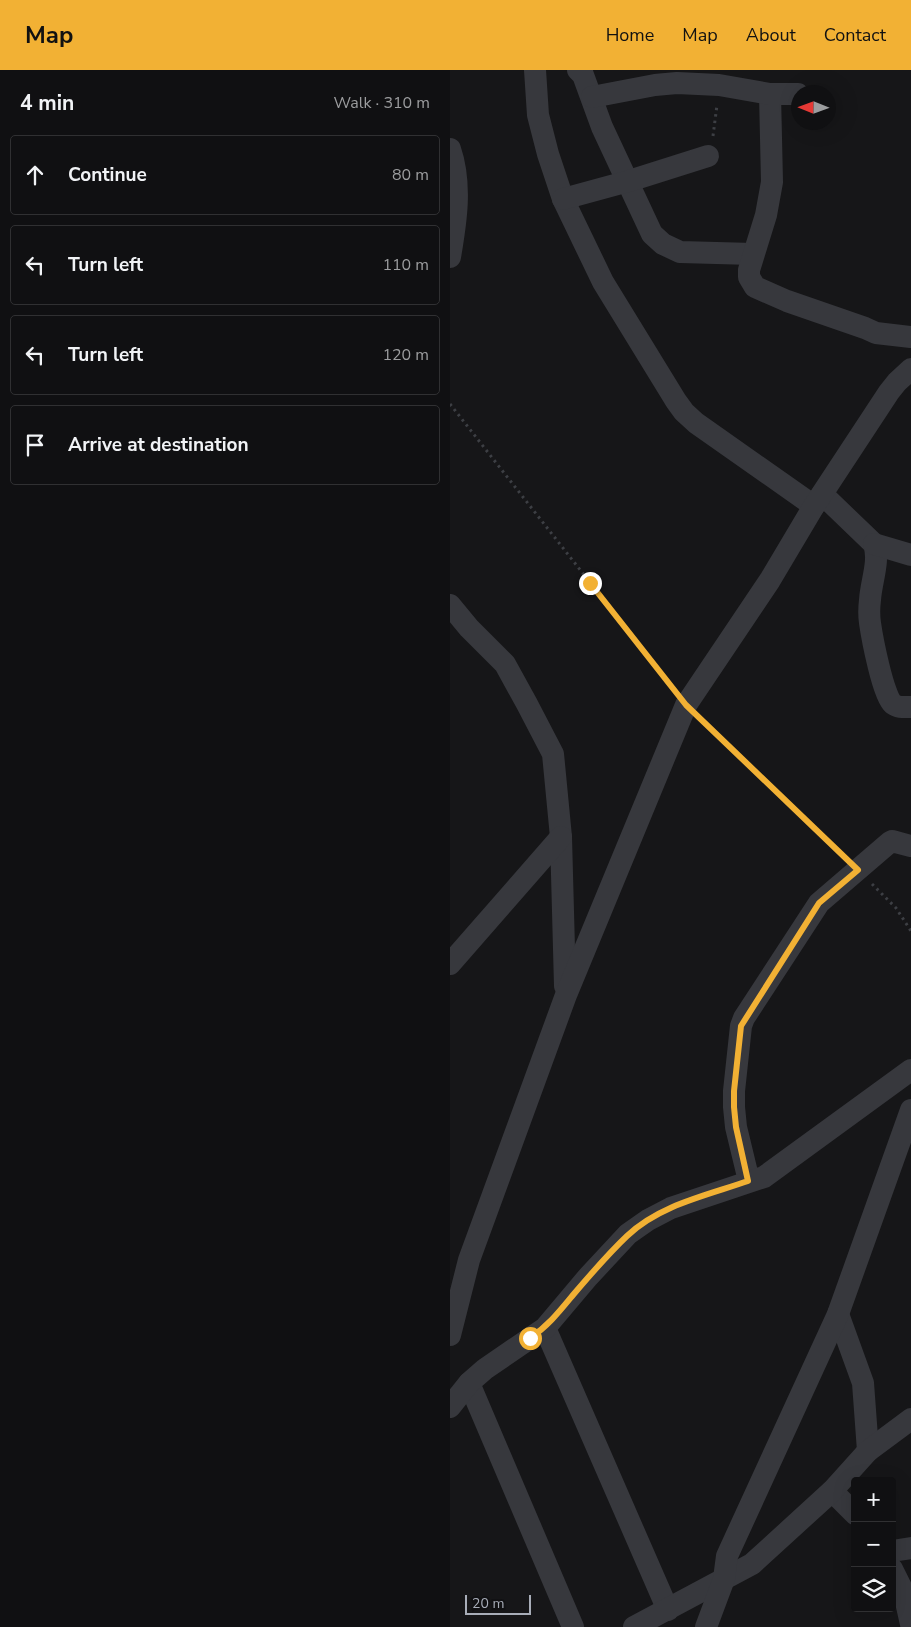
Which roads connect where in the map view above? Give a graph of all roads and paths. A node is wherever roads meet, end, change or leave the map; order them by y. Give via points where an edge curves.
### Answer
1 (535, 70) edge
2 (578, 70) edge
3 (719, 78) edge
4 (770, 94) junction
5 (791, 94) edge
6 (592, 97) junction
7 (450, 150) edge
8 (708, 156) joint
9 (628, 181) junction
10 (563, 199) junction
11 (753, 254) junction
12 (450, 257) edge
13 (911, 337) edge
14 (911, 369) edge
15 (450, 404) edge
16 (818, 500) junction
17 (874, 544) junction
18 (911, 555) edge
19 (450, 605) edge
20 (686, 705) junction
21 (911, 707) edge
22 (561, 837) junction
23 (911, 846) edge
24 (858, 870) junction
25 (911, 931) edge
26 (450, 964) edge
27 (566, 995) junction
28 (911, 1070) edge
29 (909, 1124) edge
30 (748, 1181) junction
31 (838, 1314) junction
32 (545, 1328) junction
33 (450, 1335) edge
34 (469, 1383) junction
35 (450, 1407) edge
36 (911, 1419) edge
37 (868, 1451) junction
38 (832, 1491) junction
39 (851, 1510) edge
40 (911, 1548) edge
41 (896, 1550) edge
42 (896, 1577) edge
43 (724, 1579) junction
44 (668, 1610) junction
45 (911, 1624) edge
46 (573, 1627) edge
47 (634, 1627) edge
48 (706, 1627) edge

1 - 10 street via 538,115
2 - 6 street
3 - 4 street
3 - 6 street via 666,83
3 - 8 path
4 - 5 street
4 - 11 street via 772,182 766,215
6 - 9 street
7 - 12 street via 457,191
8 - 9 street
9 - 10 street
9 - 11 street via 652,234 663,244 680,252
10 - 16 street via 603,282 684,412 696,423
11 - 13 street via 749,277 755,287 876,334
14 - 16 street via 889,392
15 - 20 path
16 - 17 street
16 - 20 street via 770,580
17 - 18 street
17 - 21 street via 871,630 888,697 892,704
19 - 22 street via 468,628 505,664 552,754
20 - 24 path
20 - 27 street
22 - 26 street
22 - 27 street
23 - 24 street via 892,841
24 - 25 path via 896,908
24 - 30 street via 819,903 741,1026 734,1107
27 - 33 street via 469,1260
28 - 30 street via 764,1177
29 - 31 street
30 - 32 street via 671,1208 628,1234
31 - 37 street via 864,1383
31 - 43 street via 727,1556
32 - 34 street
32 - 44 street
34 - 35 street
34 - 46 street
36 - 37 street
37 - 38 street
38 - 39 street
38 - 43 street via 752,1564
40 - 41 street
42 - 45 street via 904,1593
43 - 44 street
43 - 48 street
44 - 47 street

